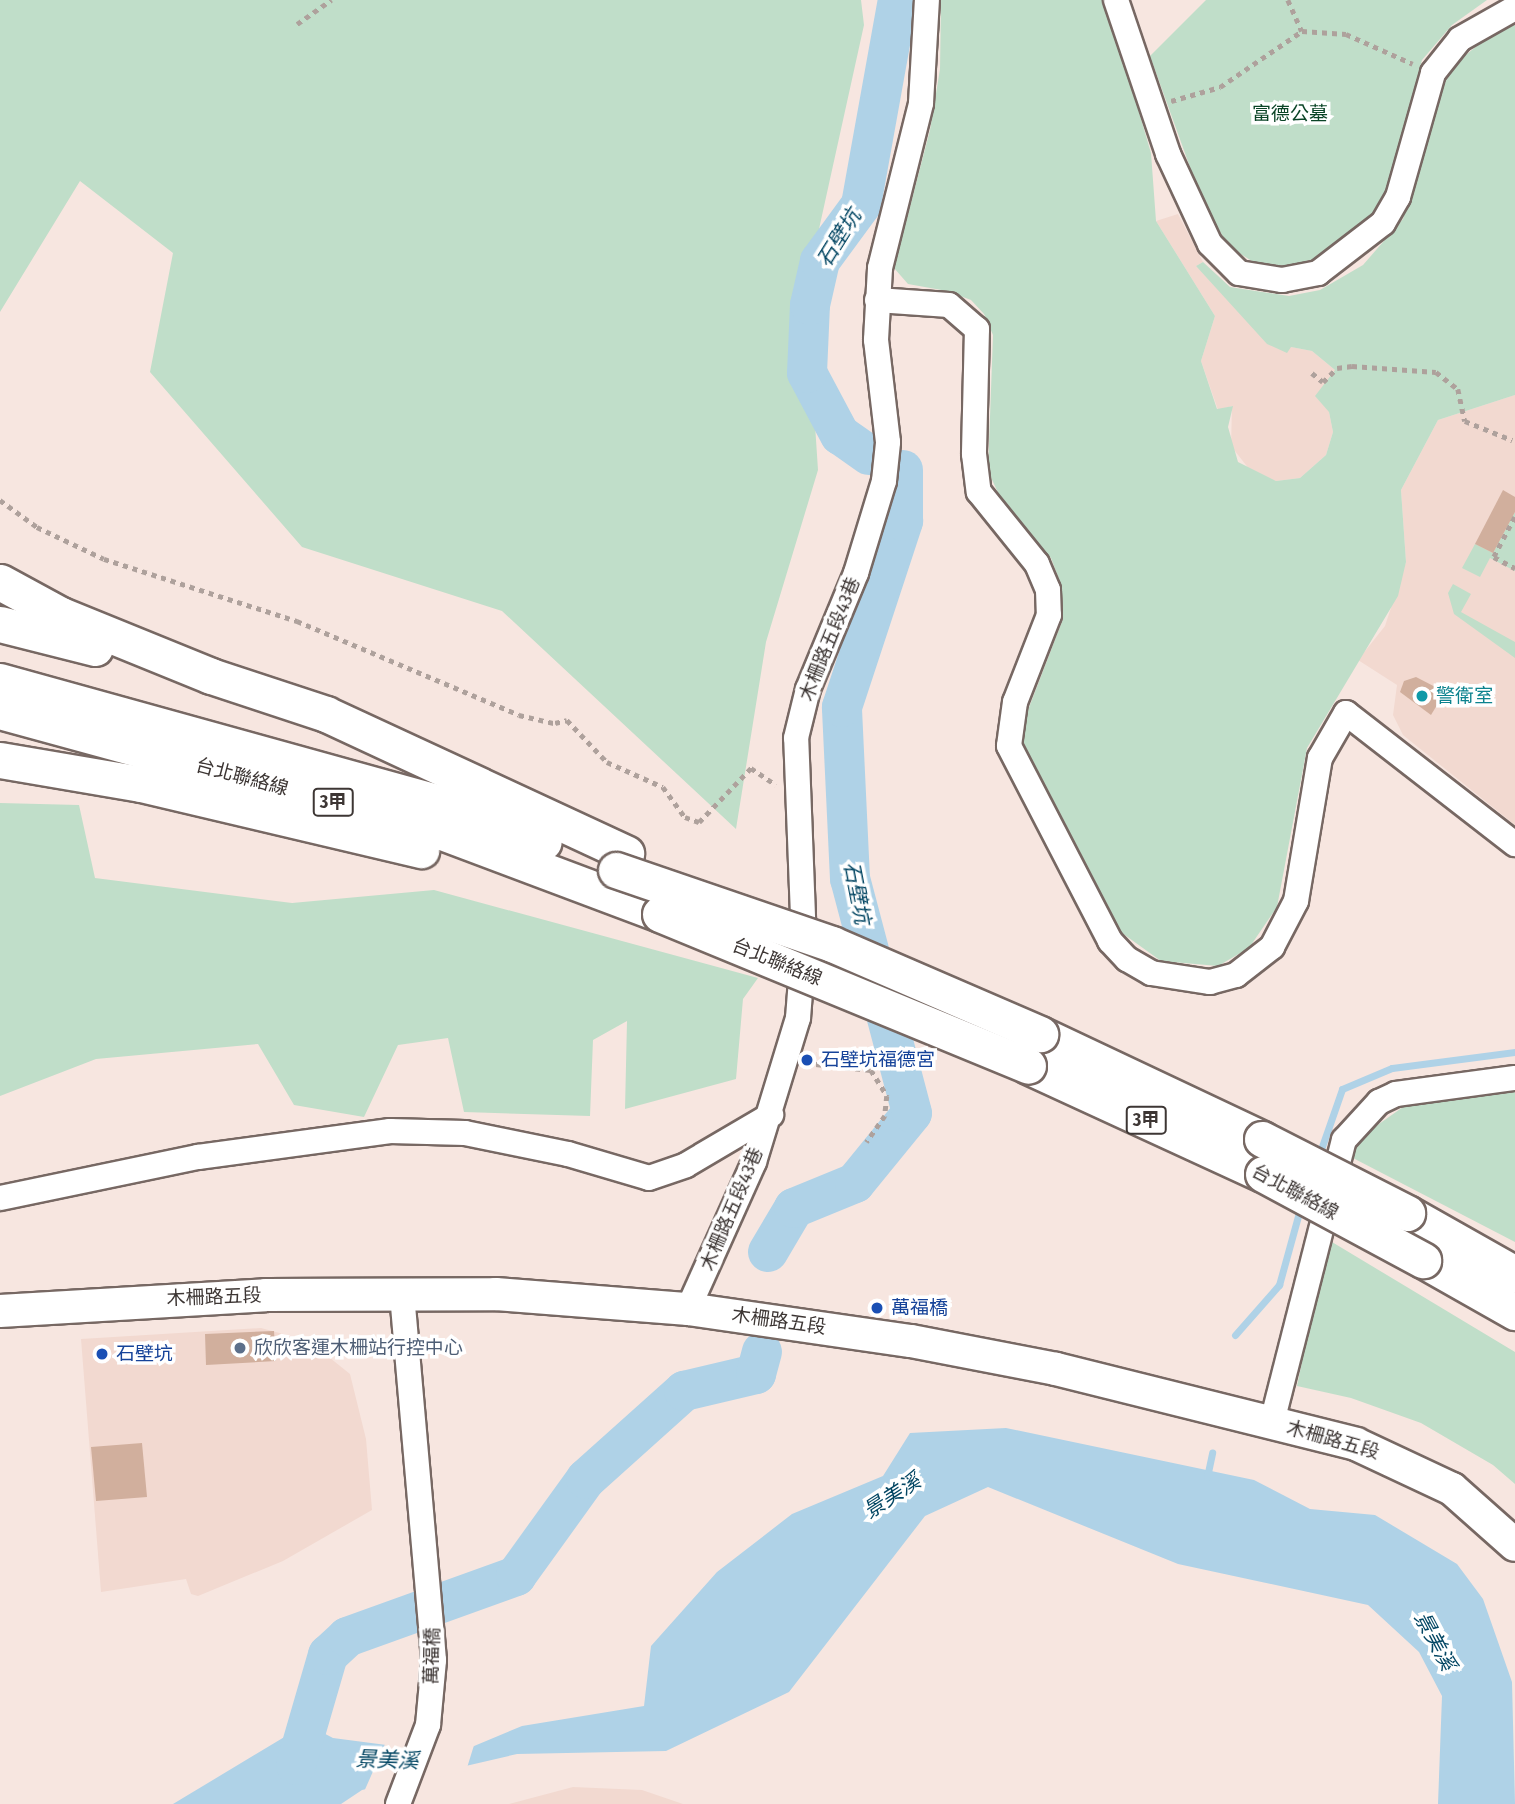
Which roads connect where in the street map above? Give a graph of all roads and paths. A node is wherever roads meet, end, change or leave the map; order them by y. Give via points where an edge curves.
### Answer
1 (331, 0) edge
2 (927, 0) edge
3 (1116, 0) edge
4 (1288, 0) edge
5 (1515, 9) edge
6 (297, 24) dead end
7 (1302, 31) junction
8 (1433, 73) junction
9 (1150, 108) junction
10 (877, 300) junction
11 (1312, 373) dead end
12 (1512, 440) dead end
13 (0, 500) edge
14 (1515, 517) edge
15 (1512, 529) edge
16 (1515, 568) edge
17 (0, 582) edge
18 (0, 624) edge
19 (211, 676) junction
20 (0, 681) edge
21 (0, 711) edge
22 (0, 760) edge
23 (795, 797) junction
24 (1515, 844) edge
25 (616, 872) junction
26 (788, 1061) junction
27 (1515, 1078) edge
28 (771, 1115) junction
29 (867, 1142) dead end
30 (0, 1198) edge
31 (1515, 1274) edge
32 (402, 1294) junction
33 (688, 1309) junction
34 (0, 1311) edge
35 (1515, 1312) edge
36 (1272, 1422) junction
37 (1515, 1545) edge
38 (398, 1804) edge

1 - 6 path
2 - 10 street, 木柵路五段43巷 via 921,103 883,246
3 - 9 street
4 - 7 path
5 - 8 street via 1460,39
7 - 8 path via 1346,34
7 - 9 path via 1220,87
8 - 9 street via 1391,212 1362,244 1318,273 1282,281 1231,268 1198,222
10 - 23 street, 木柵路五段43巷 via 878,372 888,442 884,481 856,573 802,710
10 - 24 street via 949,305 977,329 974,454 979,492 1037,564 1048,590 1049,615 1015,702 1009,746 1111,941 1127,959 1151,974 1210,982 1236,975 1272,947 1296,901 1320,758 1346,713
11 - 12 path via 1323,382 1337,368 1352,366 1436,372 1458,389 1465,421
13 - 23 path via 47,532 104,559 298,621 519,715 555,723 567,720 590,750 663,787 685,817 699,822 751,768
14 - 15 path
15 - 16 path via 1494,557
17 - 19 highway via 61,615
18 - 19 highway
19 - 25 highway via 326,714
20 - 25 highway, 台北聯絡線 / 3甲 via 457,808
21 - 25 highway, 台北聯絡線 / 3甲 via 442,832
22 - 25 highway
23 - 26 street, 木柵路五段43巷 via 804,942
25 - 31 highway, 台北聯絡線 / 3甲, bridge via 832,944 1040,1034 1262,1139
25 - 35 highway, 台北聯絡線 / 3甲, bridge via 660,914 1028,1066 1263,1174
26 - 28 street, 木柵路五段43巷
26 - 29 path via 871,1070 887,1096 885,1116
27 - 36 street via 1396,1094 1379,1102 1344,1140
28 - 30 street via 686,1165 649,1178 568,1154 465,1133 390,1131 198,1157
28 - 33 street, 木柵路五段43巷
32 - 33 main road, 木柵路五段 via 496,1294
32 - 34 main road, 木柵路五段 via 159,1299
32 - 38 street, 萬福橋 via 433,1660 428,1725
33 - 36 main road, 木柵路五段 via 911,1341
36 - 37 main road, 木柵路五段 via 1405,1463 1472,1504

